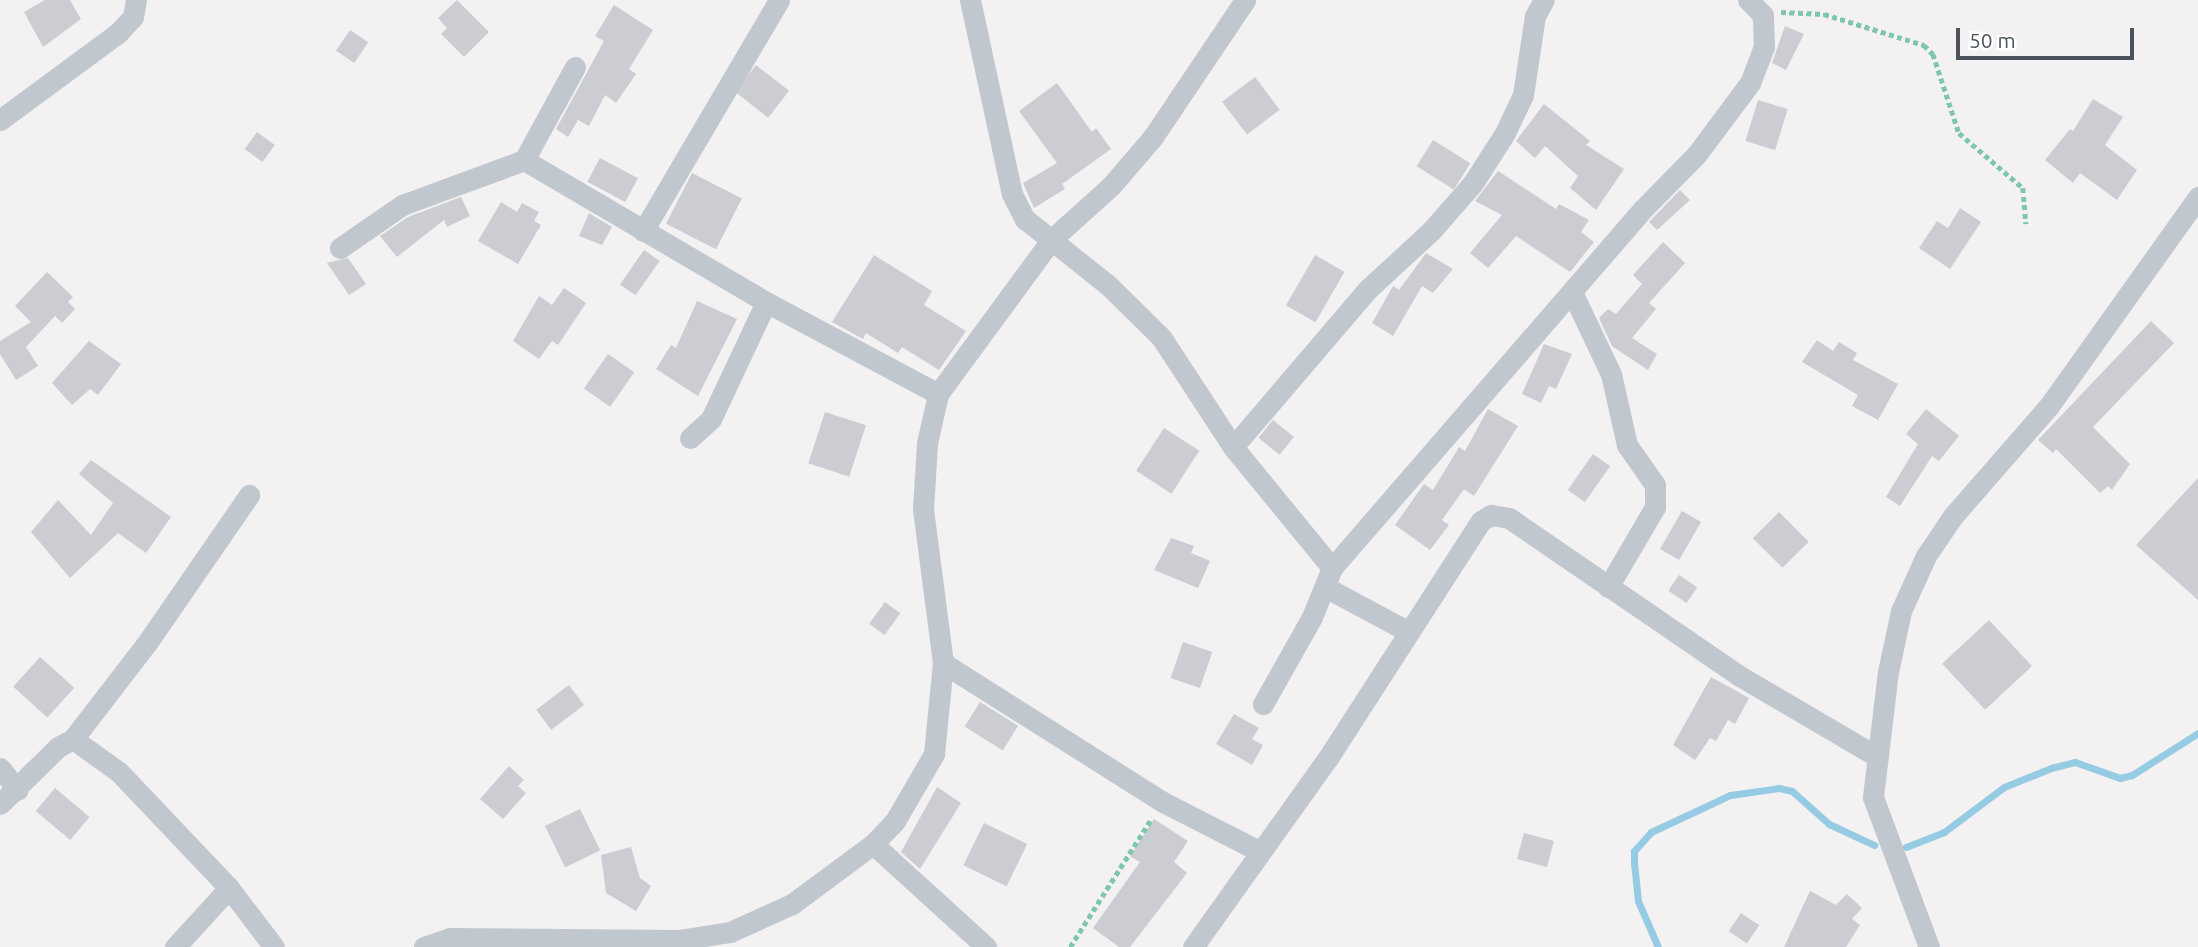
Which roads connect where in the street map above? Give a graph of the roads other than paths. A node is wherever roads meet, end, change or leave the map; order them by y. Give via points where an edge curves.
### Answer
1 (136, 0) edge
2 (779, 0) edge
3 (970, 0) edge
4 (1245, 0) edge
5 (1544, 0) edge
6 (1756, 7) edge
7 (575, 67) dead end
8 (0, 120) edge
9 (524, 160) junction
10 (2198, 197) edge
11 (643, 231) junction
12 (1051, 240) junction
13 (340, 247) dead end
14 (1572, 292) junction
15 (766, 302) junction
16 (938, 394) junction
17 (690, 438) dead end
18 (1233, 447) junction
19 (249, 495) dead end
20 (1330, 578) junction
21 (1608, 587) junction
22 (1409, 632) junction
23 (943, 663) junction
24 (1263, 704) dead end
25 (73, 740) junction
26 (1878, 757) junction
27 (0, 768) edge
28 (18, 790) junction
29 (0, 804) edge
30 (873, 844) junction
31 (1259, 851) junction
32 (229, 888) junction
33 (175, 947) edge
34 (274, 947) edge
35 (424, 947) edge
36 (986, 947) edge
37 (1193, 947) edge
38 (1929, 947) edge

1 - 8 street via 133,17 118,33
2 - 11 street
3 - 12 street via 1012,194 1025,219
4 - 12 street via 1153,136 1111,186
5 - 18 street via 1535,16 1523,95 1473,183 1432,231 1368,289
6 - 14 street via 1764,47 1750,83 1697,153
7 - 9 street
9 - 11 street
9 - 13 street via 402,205
10 - 26 street via 2049,406 1953,516 1926,556 1901,611
11 - 15 street
12 - 16 street
12 - 18 street via 1108,285 1161,337
14 - 20 street
14 - 21 street via 1611,374 1627,444 1655,485 1655,507
15 - 16 street
15 - 17 street via 711,419
16 - 23 street via 927,443 922,509
18 - 20 street
19 - 25 street via 147,643
20 - 22 street
20 - 24 street
21 - 22 street via 1509,518 1491,515 1481,522
21 - 26 street via 1738,675
22 - 31 street via 1328,758
23 - 30 street via 934,754 895,821
23 - 31 street via 1163,802
25 - 28 street via 58,747
25 - 32 street via 118,772
26 - 38 street via 1873,797
27 - 28 street
28 - 29 street
30 - 35 street via 792,904 730,932 680,940 450,938
30 - 36 street
31 - 37 street
32 - 33 street
32 - 34 street

